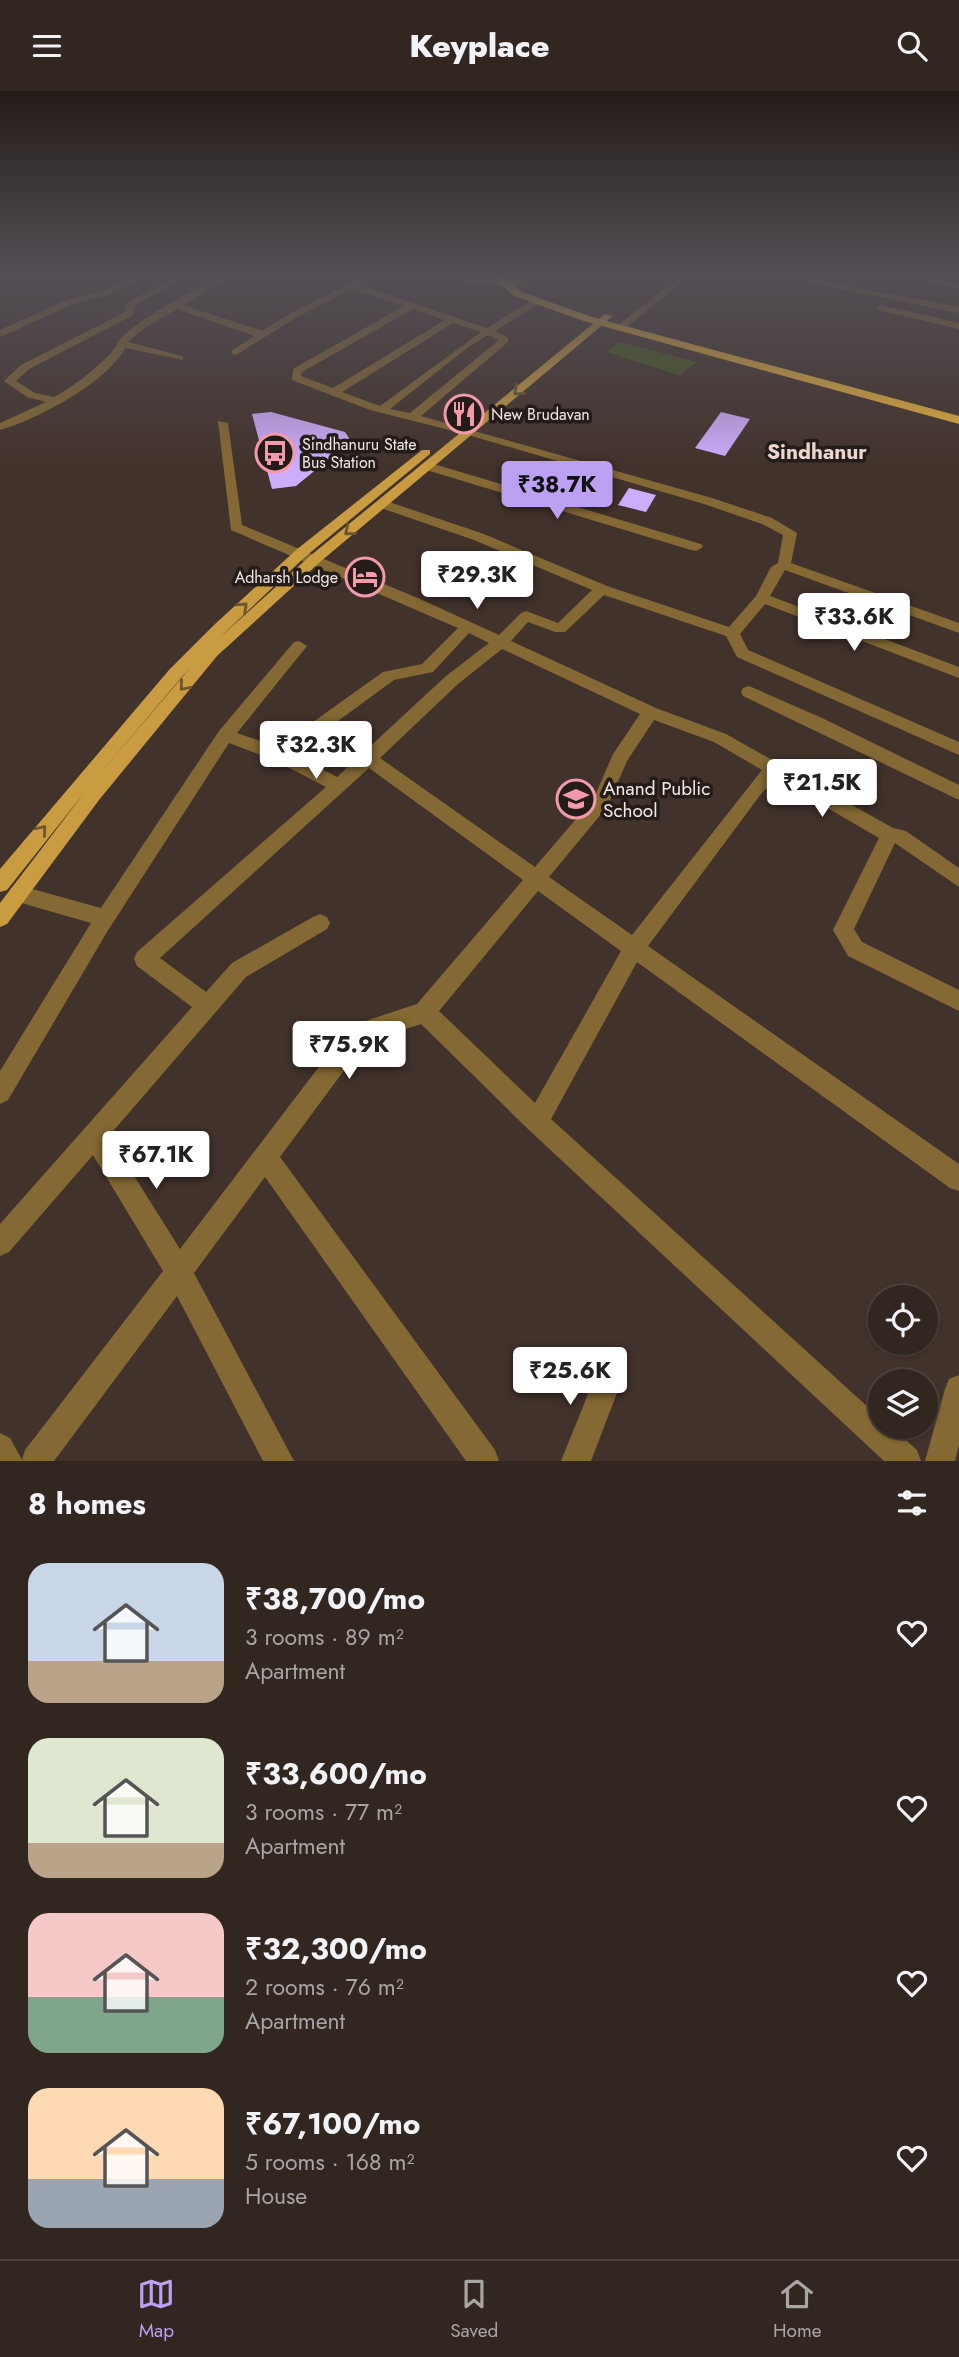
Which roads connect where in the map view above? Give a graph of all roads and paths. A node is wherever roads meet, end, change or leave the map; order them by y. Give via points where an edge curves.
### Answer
1 (80, 339) edge
2 (127, 339) edge
3 (257, 339) edge
4 (353, 339) edge
5 (420, 339) edge
6 (477, 339) edge
7 (503, 339) edge
8 (572, 339) edge
9 (673, 339) edge
10 (676, 339) edge
11 (122, 344) junction
12 (236, 352) dead end
13 (179, 358) dead end
14 (0, 370) edge
15 (9, 381) junction
16 (335, 391) junction
17 (56, 401) junction
18 (383, 409) junction
19 (959, 414) edge
20 (414, 416) junction
21 (959, 420) edge
22 (222, 423) dead end
23 (0, 427) edge
24 (462, 429) junction
25 (428, 465) junction
26 (382, 504) junction
27 (696, 547) dead end
28 (308, 556) junction
29 (784, 565) junction
30 (602, 589) junction
31 (762, 599) junction
32 (468, 626) junction
33 (959, 628) edge
34 (732, 633) junction
35 (502, 641) junction
36 (299, 646) dead end
37 (959, 673) edge
38 (749, 692) dead end
39 (650, 712) junction
40 (225, 736) junction
41 (959, 749) edge
42 (280, 755) junction
43 (367, 758) junction
44 (774, 769) junction
45 (339, 786) junction
46 (959, 793) edge
47 (890, 835) junction
48 (536, 879) junction
49 (959, 879) edge
50 (6, 889) edge
51 (0, 918) edge
52 (105, 918) junction
53 (320, 923) dead end
54 (634, 948) junction
55 (959, 1001) edge
56 (207, 1005) junction
57 (424, 1012) junction
58 (0, 1092) edge
59 (537, 1122) junction
60 (95, 1135) junction
61 (265, 1156) junction
62 (959, 1179) edge
63 (0, 1243) edge
64 (178, 1272) junction
65 (611, 1372) dead end
66 (959, 1389) edge
67 (0, 1448) edge
68 (7, 1461) edge
69 (36, 1461) edge
70 (279, 1461) edge
71 (484, 1461) edge
72 (576, 1461) edge
73 (905, 1461) edge
74 (940, 1461) edge

1 - 15 street via 25,367
2 - 11 street
3 - 12 street
4 - 16 street via 297,371 296,378
5 - 16 street
6 - 18 street
7 - 20 street
8 - 24 main road
9 - 21 highway
10 - 19 highway
11 - 13 street
11 - 17 street via 83,385
14 - 15 street
15 - 17 street via 31,395
16 - 18 street
17 - 23 street
18 - 20 street
20 - 24 street
22 - 28 street via 236,527
24 - 25 main road
24 - 28 main road
24 - 29 street via 767,521 790,533
25 - 26 main road
25 - 27 street
26 -> 28 main road
26 - 30 street via 479,537
28 - 32 street
28 - 50 main road via 212,652 93,795
29 - 31 street via 776,570
29 - 33 street
30 - 34 street
30 - 35 street via 560,629 526,616
31 - 34 street
31 - 37 street
32 - 35 street
32 - 42 street via 427,668 388,676
34 - 41 street via 741,653
35 - 39 street
35 - 43 street
36 - 40 street
38 - 46 street
39 - 44 street via 720,739
39 - 48 street via 619,759 601,802
40 - 42 street
40 - 52 street
42 - 45 street
43 - 45 street
43 - 48 street
44 - 47 street
44 - 54 street
45 - 56 street via 144,959
47 - 49 street via 899,836
47 - 55 street via 843,930 855,949
48 - 54 street
48 - 57 street
50 - 51 main road
50 - 52 street
52 - 58 street
53 - 56 street via 239,970
54 - 59 street
54 - 62 street
56 - 60 street
57 - 59 street
57 - 61 street via 358,1034
59 - 73 street
60 - 63 street
60 - 64 street
61 - 64 street
61 - 71 street
64 - 69 street
64 - 70 street
65 - 72 street
66 - 74 street
67 - 68 street

